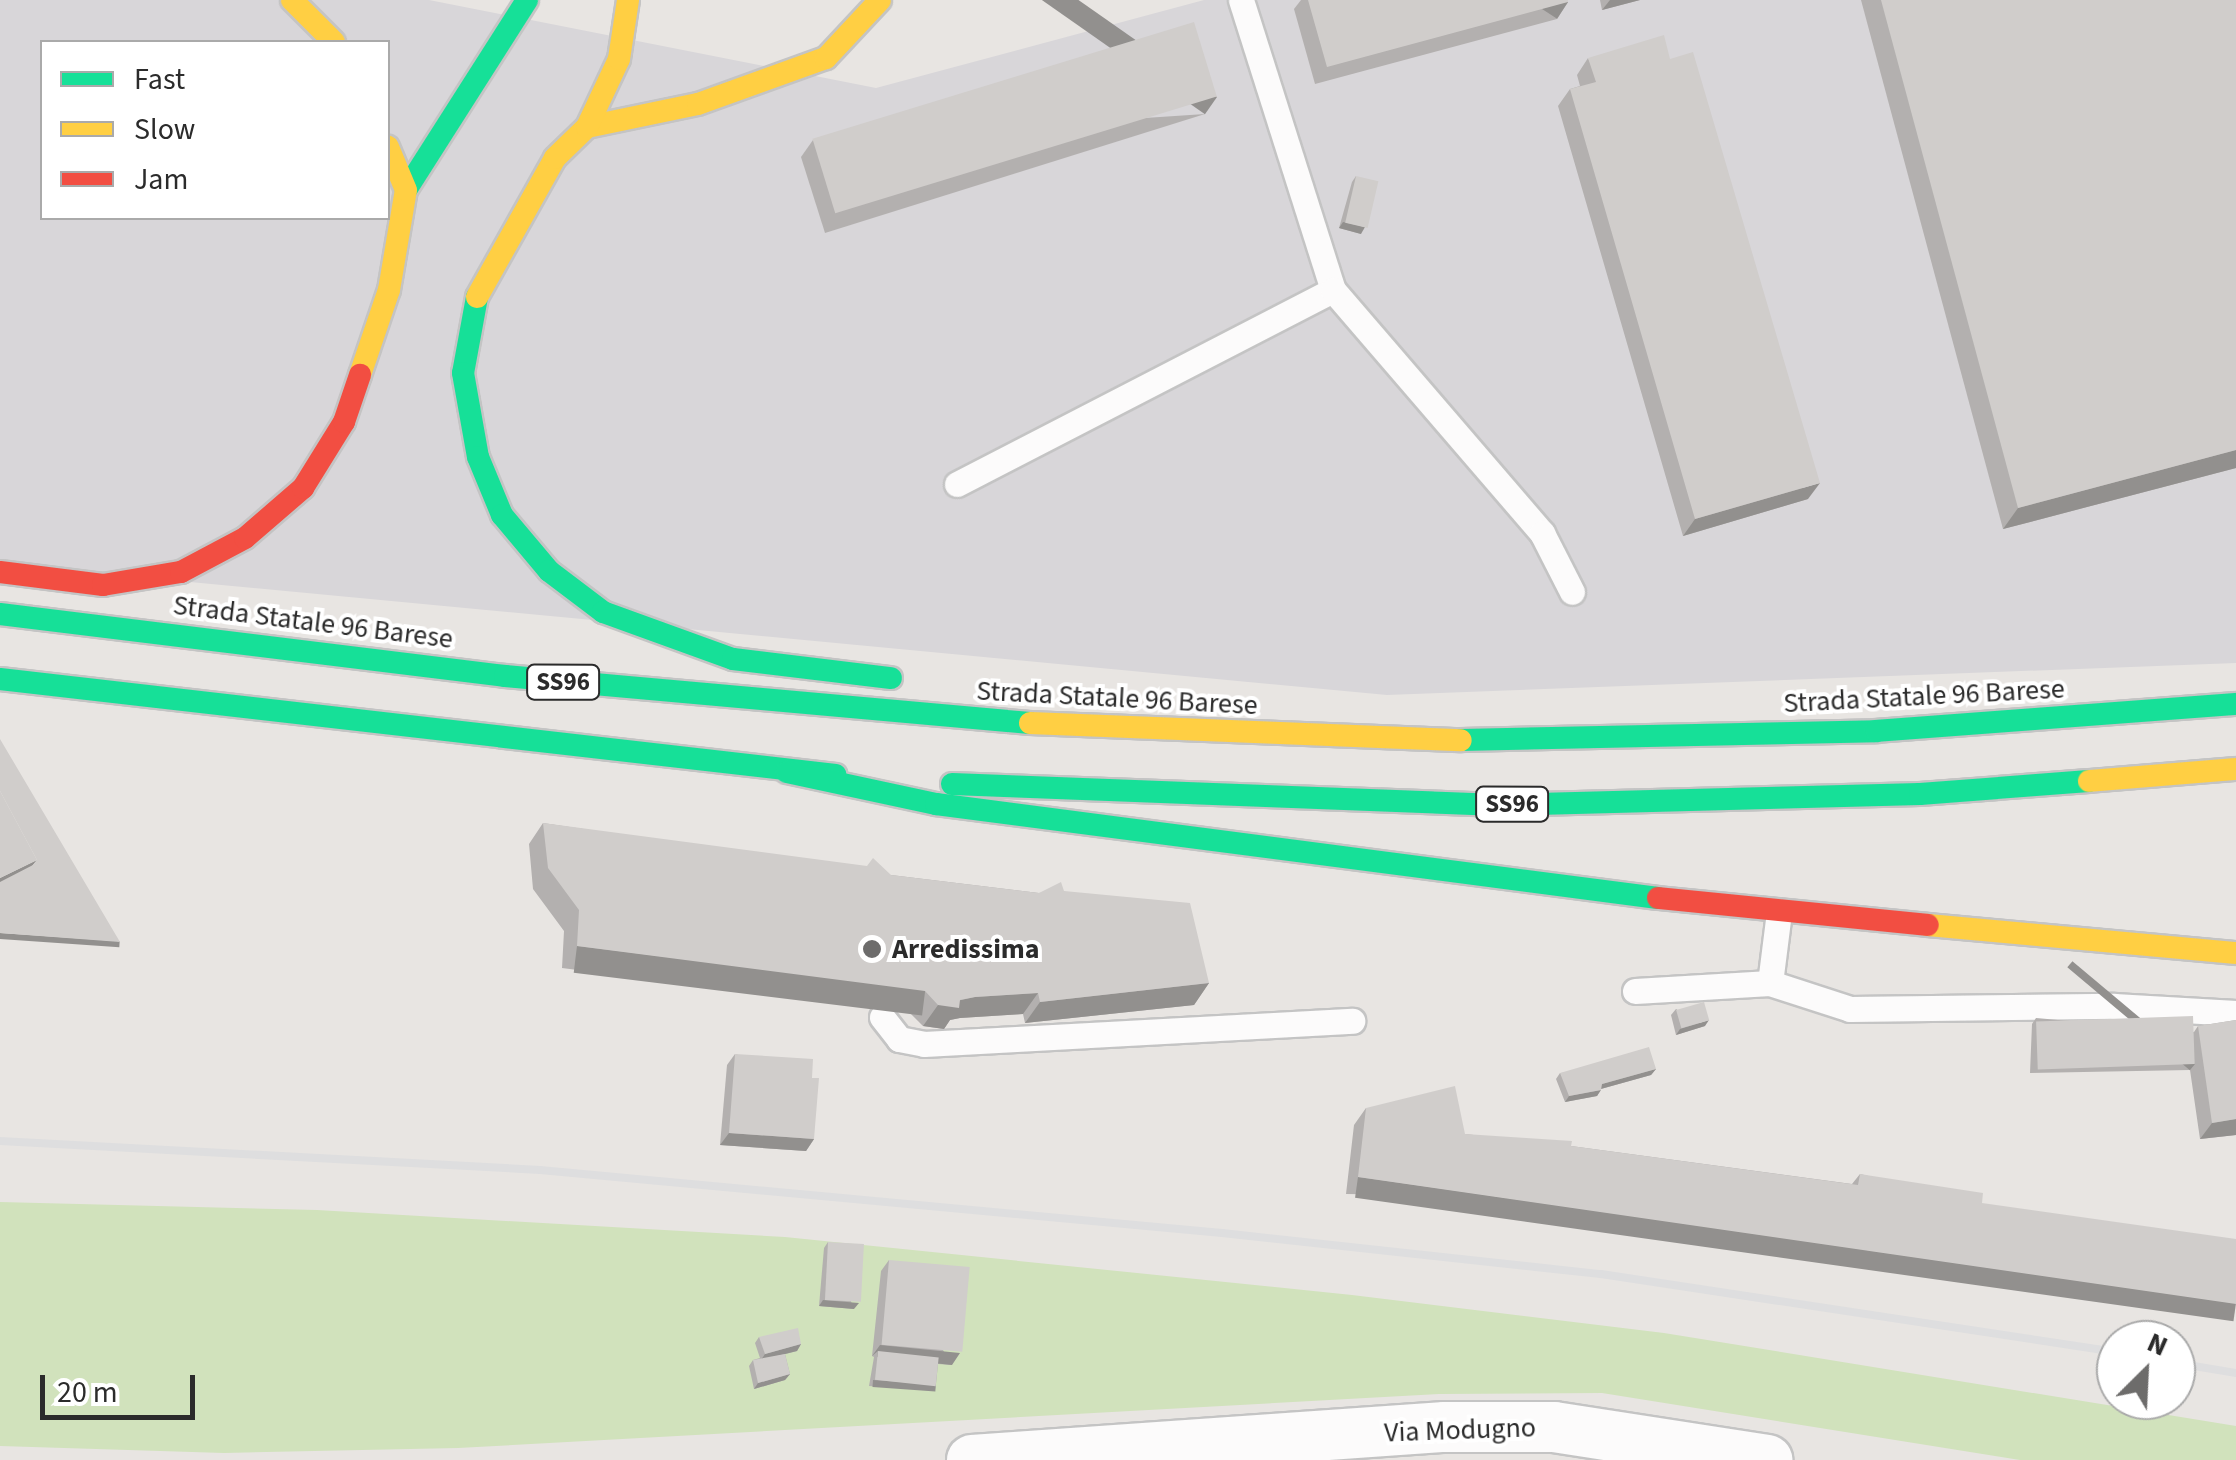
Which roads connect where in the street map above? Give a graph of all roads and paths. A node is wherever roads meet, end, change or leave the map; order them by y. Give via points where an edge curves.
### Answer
1 (292, 0) edge
2 (527, 0) edge
3 (628, 0) edge
4 (880, 0) edge
5 (1241, 0) edge
6 (332, 40) edge
7 (587, 127) junction
8 (390, 152) edge
9 (406, 190) junction
10 (1334, 290) junction
11 (957, 484) dead end
12 (0, 572) edge
13 (1572, 592) dead end
14 (0, 614) edge
15 (0, 679) edge
16 (916, 683) dead end
17 (954, 692) dead end
18 (2236, 704) edge
19 (1127, 732) junction
20 (2236, 770) edge
21 (787, 772) junction
22 (1779, 912) junction
23 (2236, 953) edge
24 (1770, 983) junction
25 (1635, 991) dead end
26 (2236, 1013) edge
27 (882, 1017) edge
28 (1352, 1021) dead end
29 (972, 1460) edge
30 (1767, 1460) edge

1 - 6 main road
2 - 9 main road
3 - 7 main road via 619,58
4 - 7 main road via 826,58 698,104
5 - 10 lane
7 - 16 main road via 536,187 476,299 463,374 478,456 502,515 548,570 603,612 666,639 734,658
8 - 9 main road
9 - 12 main road via 371,354 344,422 303,488 245,538 181,572 103,585
10 - 11 lane
10 - 13 lane via 1542,534
14 - 19 main road, Strada Statale 96 Barese / SS96 via 542,680
15 - 21 main road, SS96
17 - 19 main road
18 - 19 main road, Strada Statale 96 Barese / SS96 via 1876,731 1418,741
20 - 21 main road, SS96 via 1920,794 1499,805 1253,800
21 - 22 main road via 992,812
22 - 23 main road
22 - 24 lane
24 - 25 lane
24 - 26 lane via 1850,1009 2114,1006
27 - 28 lane via 898,1038 924,1044
29 - 30 street, Via Modugno via 1446,1427 1554,1427

